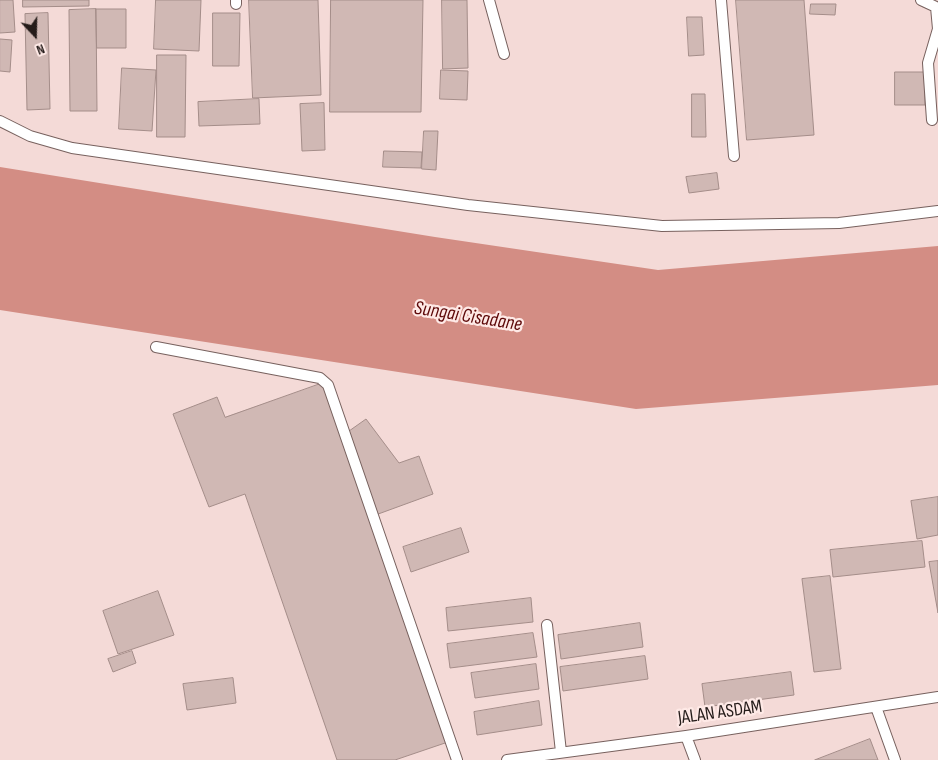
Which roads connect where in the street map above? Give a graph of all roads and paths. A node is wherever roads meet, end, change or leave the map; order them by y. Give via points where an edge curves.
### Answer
1 (489, 0) edge
2 (721, 0) edge
3 (921, 0) edge
4 (938, 29) edge
5 (504, 54) dead end
6 (932, 120) dead end
7 (0, 121) edge
8 (734, 156) dead end
9 (938, 211) edge
10 (156, 347) dead end
11 (547, 625) dead end
12 (938, 697) edge
13 (876, 707) junction
14 (686, 736) junction
15 (561, 752) junction
16 (457, 760) edge
17 (506, 760) edge
18 (695, 760) edge
19 (895, 760) edge

1 - 5 lane
2 - 8 lane
3 - 4 lane via 936,7
4 - 6 lane via 928,63
7 - 9 lane via 30,136 72,148 468,205 662,226 839,223
10 - 16 lane via 320,378 328,385
11 - 15 lane
12 - 13 lane, JALAN ASDAM
13 - 14 lane, JALAN ASDAM
13 - 19 lane
14 - 15 lane, JALAN ASDAM
14 - 18 lane
15 - 17 lane, JALAN ASDAM

